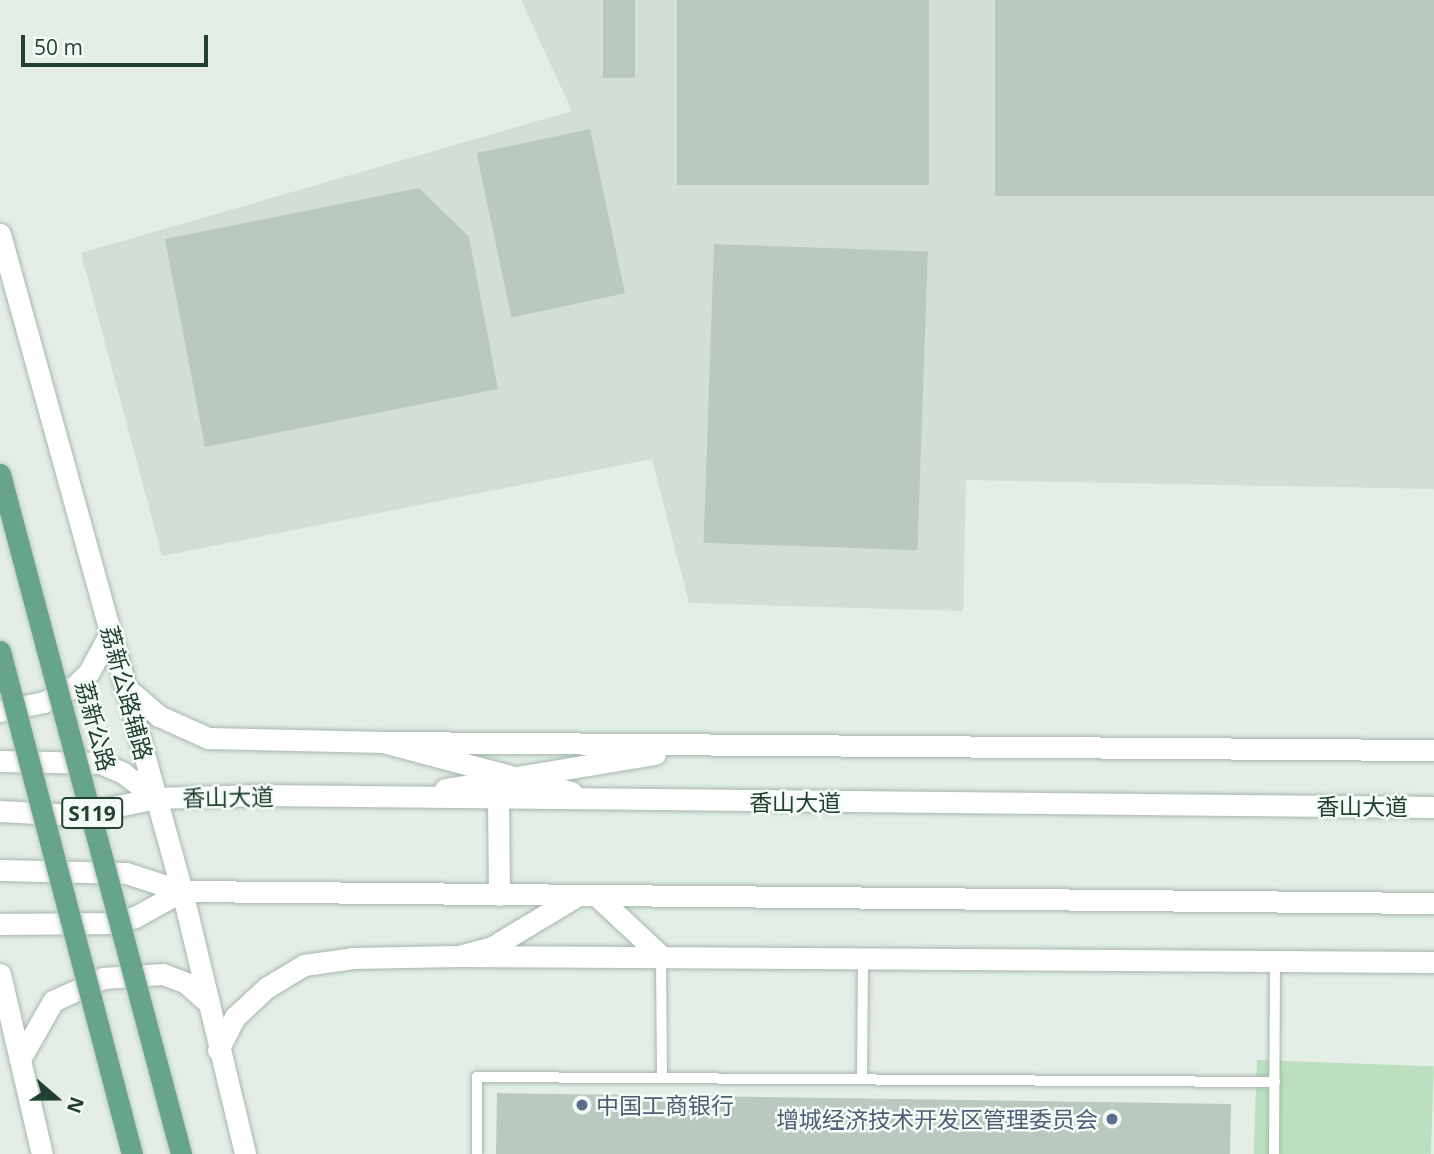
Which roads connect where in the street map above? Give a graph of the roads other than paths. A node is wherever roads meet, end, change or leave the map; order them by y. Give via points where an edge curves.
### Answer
1 (0, 234) edge
2 (0, 474) edge
3 (110, 633) junction
4 (0, 651) edge
5 (124, 685) junction
6 (0, 711) edge
7 (383, 742) junction
8 (712, 744) junction
9 (1434, 750) edge
10 (0, 761) edge
11 (516, 777) junction
12 (156, 798) junction
13 (391, 798) junction
14 (498, 799) junction
15 (603, 800) junction
16 (1434, 807) edge
17 (0, 811) edge
18 (0, 870) edge
19 (182, 891) junction
20 (499, 895) junction
21 (587, 897) junction
22 (1434, 903) edge
23 (0, 924) edge
24 (459, 956) junction
25 (661, 956) junction
26 (863, 957) junction
27 (1275, 962) junction
28 (1434, 962) edge
29 (0, 974) edge
30 (205, 1000) junction
31 (218, 1050) junction
32 (20, 1059) junction
33 (662, 1078) junction
34 (862, 1080) junction
35 (1275, 1082) junction
36 (42, 1154) edge
37 (132, 1154) edge
38 (181, 1154) edge
39 (245, 1154) edge
40 (477, 1154) edge
41 (1274, 1154) edge

1 - 3 main road, 荔新公路辅路
2 - 38 main road, 荔新公路 / S119, bridge
3 - 5 main road, 荔新公路辅路
3 - 6 main road via 89,672 75,686 44,702
4 - 37 main road, S119, bridge
5 - 7 main road via 159,716 208,738
5 - 12 main road, 荔新公路辅路
7 - 8 main road
7 - 11 main road
8 - 9 main road
8 - 11 main road
10 - 12 main road via 100,763 123,773
11 - 13 main road
11 - 15 main road
12 - 13 main road, 香山大道
12 - 17 main road, 香山大道 via 74,815
12 - 19 main road, 荔新公路辅路
13 - 14 main road, 香山大道
14 - 15 main road, 香山大道
14 - 20 main road
15 - 16 main road, 香山大道
18 - 19 main road via 127,873
19 - 20 main road
19 - 23 main road via 135,917 111,923
19 - 30 main road, 荔新公路辅路
20 - 21 main road
21 - 22 main road
21 - 24 main road via 492,947
21 - 25 main road
24 - 25 main road
24 - 31 main road via 353,958 304,965 266,988 234,1017
25 - 26 main road
25 - 33 lane
26 - 27 main road
26 - 34 lane
27 - 28 main road
27 - 35 lane
29 - 32 main road
30 - 31 main road, 荔新公路辅路
30 - 32 main road via 186,983 163,974 103,978 53,1001
31 - 39 main road, 荔新公路辅路
32 - 36 main road
33 - 34 lane
33 - 40 lane via 477,1077
34 - 35 lane
35 - 41 lane

